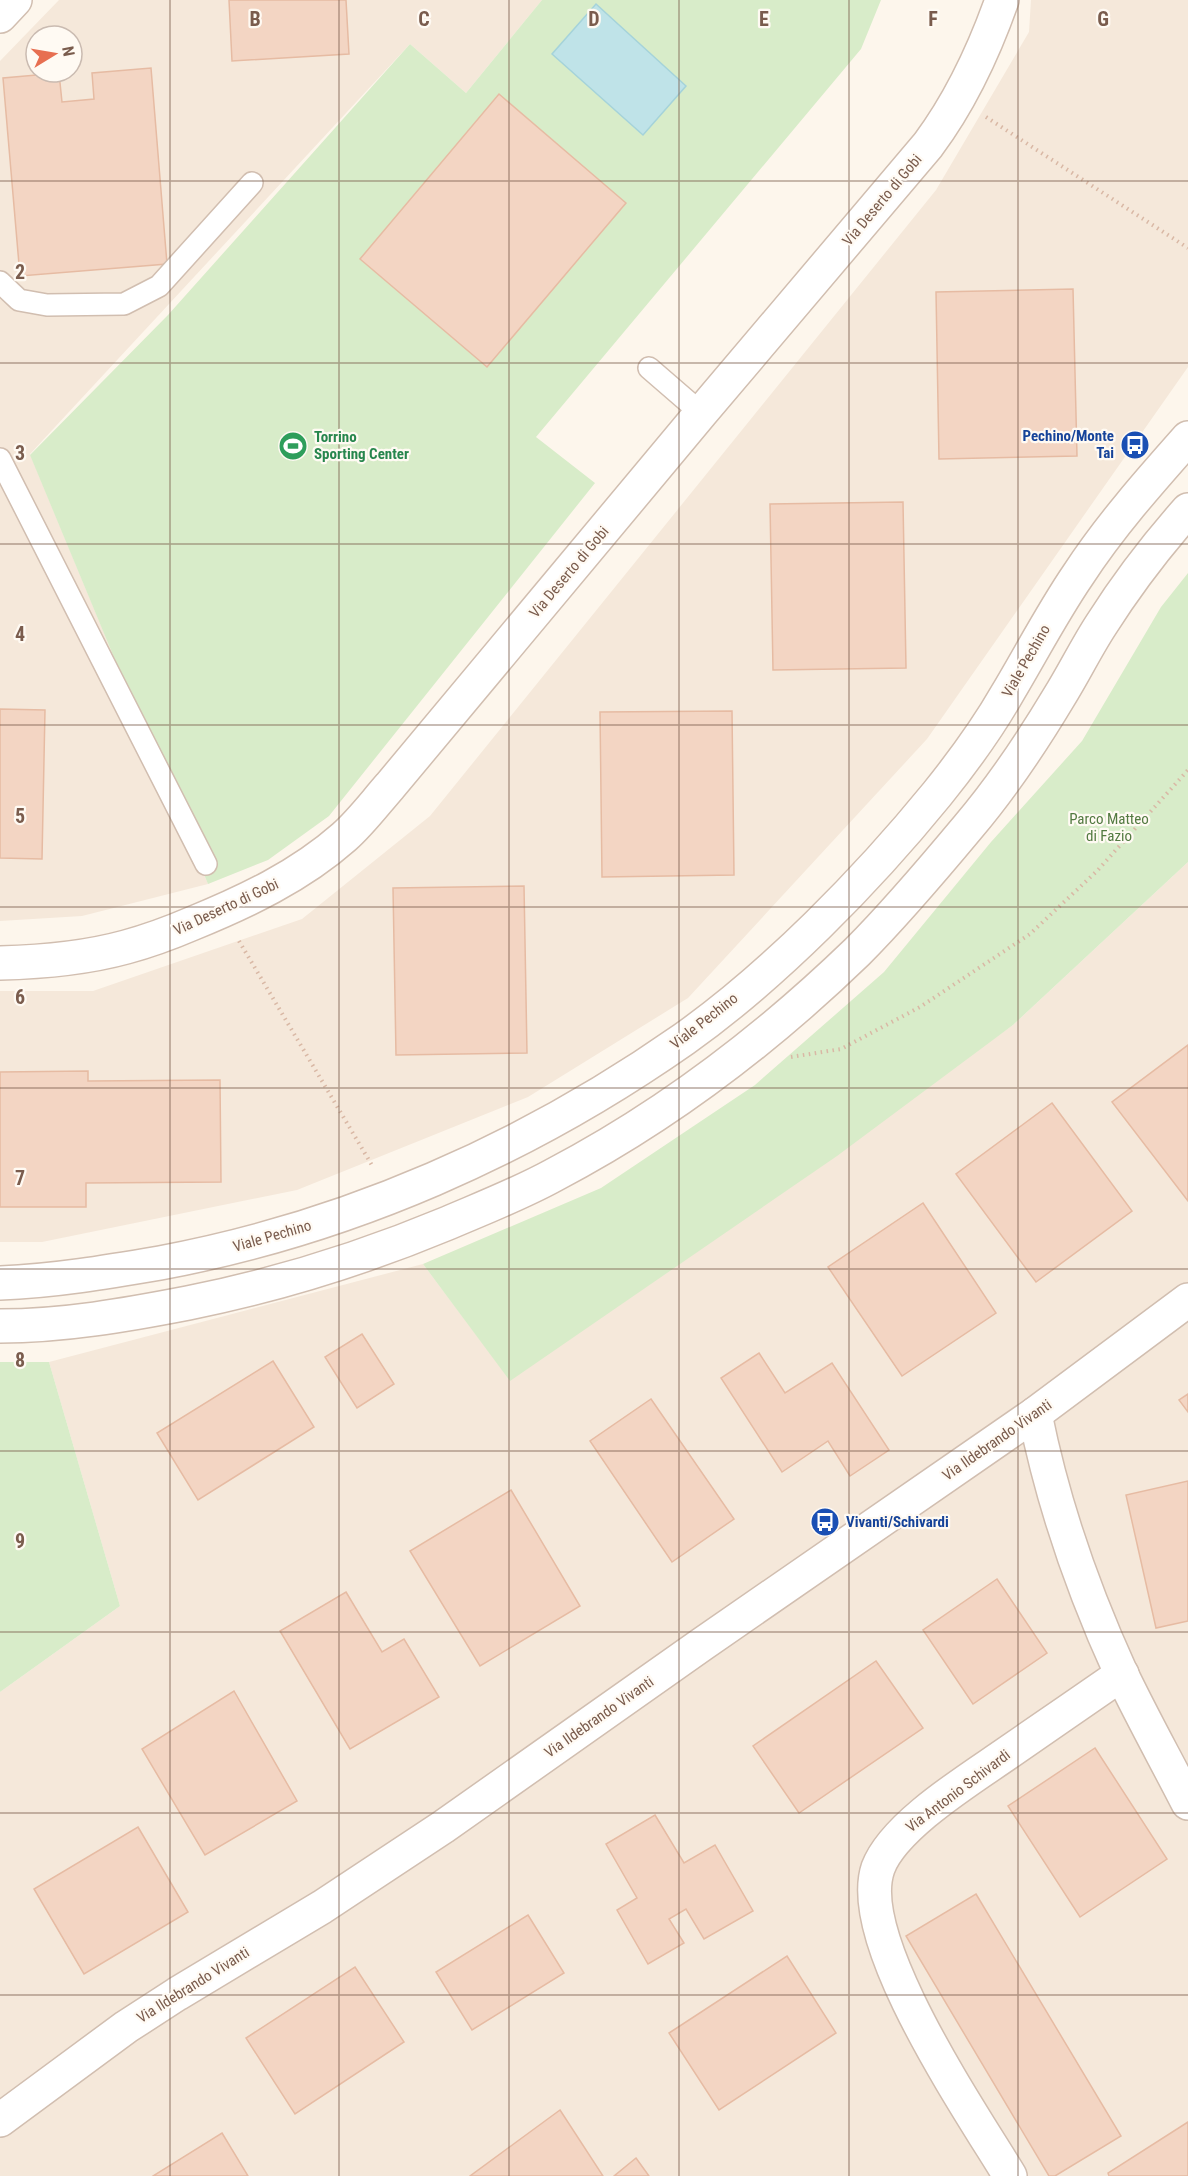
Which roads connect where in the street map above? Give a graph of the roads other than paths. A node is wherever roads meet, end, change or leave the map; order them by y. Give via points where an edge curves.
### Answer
1 (15, 0) edge
2 (1002, 0) edge
3 (0, 16) edge
4 (252, 183) dead end
5 (0, 282) edge
6 (649, 368) dead end
7 (701, 413) junction
8 (1188, 438) edge
9 (0, 459) edge
10 (1188, 510) edge
11 (206, 864) dead end
12 (0, 963) edge
13 (0, 1282) edge
14 (1188, 1300) edge
15 (0, 1326) edge
16 (1035, 1414) junction
17 (1122, 1674) junction
18 (1188, 1803) edge
19 (0, 2120) edge
20 (1010, 2176) edge

1 - 3 street
2 - 7 street, Via Deserto di Gobi via 957,99 928,146
4 - 5 lane via 159,285 124,304 47,305 19,300
6 - 7 lane
7 - 12 street, Via Deserto di Gobi via 412,761 346,835 318,858 278,884 170,933 126,947 67,958
8 - 13 street, Viale Pechino via 1123,514 1078,575 1006,697 939,791 891,848 800,940 702,1025 609,1089 526,1136 426,1183 346,1213 233,1248 116,1270
9 - 11 lane
10 - 15 street via 1132,578 1028,746 968,827 855,953 703,1082 552,1176 496,1203 374,1251 220,1297 98,1319
14 - 16 street, Via Ildebrando Vivanti
16 - 17 street via 1059,1516
16 - 19 street, Via Ildebrando Vivanti via 443,1827 126,2027
17 - 18 street
17 - 20 street, Via Antonio Schivardi via 921,1816 886,1852 878,1870 879,1920 888,1956 906,1998

